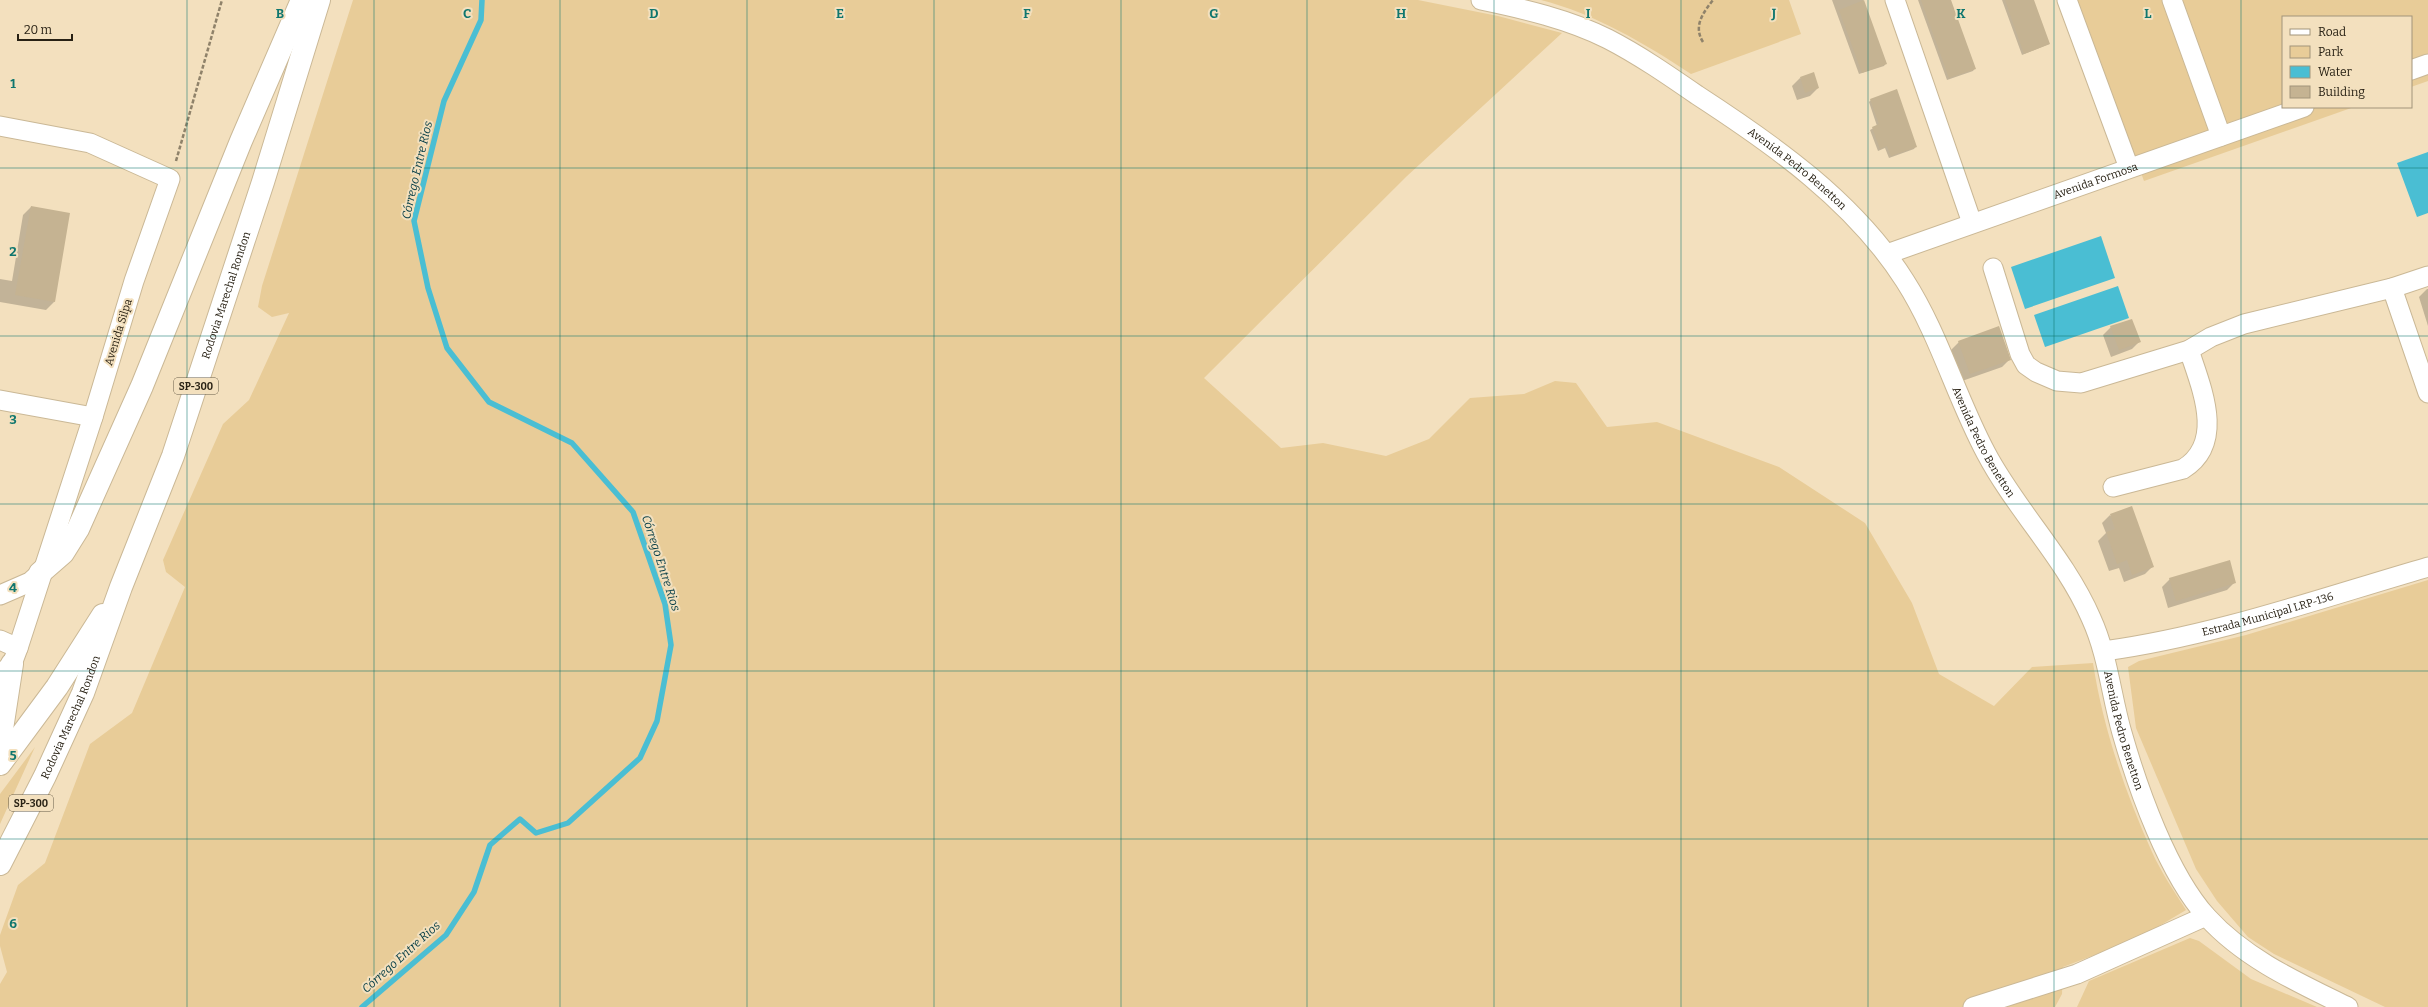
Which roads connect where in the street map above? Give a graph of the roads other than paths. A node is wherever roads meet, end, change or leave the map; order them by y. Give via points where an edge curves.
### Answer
1 (302, 0) edge
2 (319, 0) edge
3 (1481, 0) edge
4 (1895, 0) edge
5 (2067, 0) edge
6 (2172, 0) edge
7 (2428, 64) edge
8 (2412, 70) edge
9 (2301, 108) edge
10 (0, 126) edge
11 (2221, 136) junction
12 (2129, 168) junction
13 (1972, 223) junction
14 (1887, 254) junction
15 (1993, 268) dead end
16 (2428, 276) edge
17 (2392, 288) junction
18 (2189, 350) junction
19 (2428, 392) edge
20 (0, 400) edge
21 (93, 417) junction
22 (2113, 487) dead end
23 (2428, 567) edge
24 (40, 574) junction
25 (121, 587) junction
26 (0, 595) edge
27 (0, 640) edge
28 (2104, 651) junction
29 (10, 662) edge
30 (0, 742) edge
31 (0, 764) edge
32 (0, 864) edge
33 (2206, 916) junction
34 (1973, 1007) edge
35 (2348, 1007) edge

1 - 24 main road via 241,141 142,386 78,529 62,553
2 - 25 main road, Rodovia Marechal Rondon / SP-300 via 174,456
3 - 14 street, Avenida Pedro Benetton via 1555,18 1606,38 1651,64 1782,155 1836,200
4 - 13 street
5 - 12 street
6 - 11 street
7 - 8 street
9 - 11 street, Avenida Formosa
10 - 21 street, Avenida Silpa via 90,143 170,180 134,282
11 - 12 street, Avenida Formosa
12 - 13 street, Avenida Formosa
13 - 14 street, Avenida Formosa
14 - 28 street, Avenida Pedro Benetton via 1908,285 1986,454 2083,600
15 - 18 street via 2020,354 2026,365 2057,381 2081,384
16 - 17 street
17 - 18 street via 2244,324 2211,337
17 - 19 street
18 - 22 street via 2207,410 2206,436 2202,451 2193,463 2183,469
20 - 21 street
21 - 24 street, Avenida Silpa
23 - 28 street, Estrada Municipal LRP-136 via 2192,636
24 - 26 street via 30,582
24 - 29 street, Avenida Silpa
25 - 31 main road, Rodovia Marechal Rondon / SP-300 via 57,687
25 - 32 main road, Rodovia Marechal Rondon / SP-300 via 83,693 45,776
27 - 29 street
28 - 33 street, Avenida Pedro Benetton via 2122,732 2138,783 2164,846 2185,886
29 - 30 main road
33 - 34 street via 2077,974
33 - 35 street, Avenida Pedro Benetton via 2232,940 2275,971

